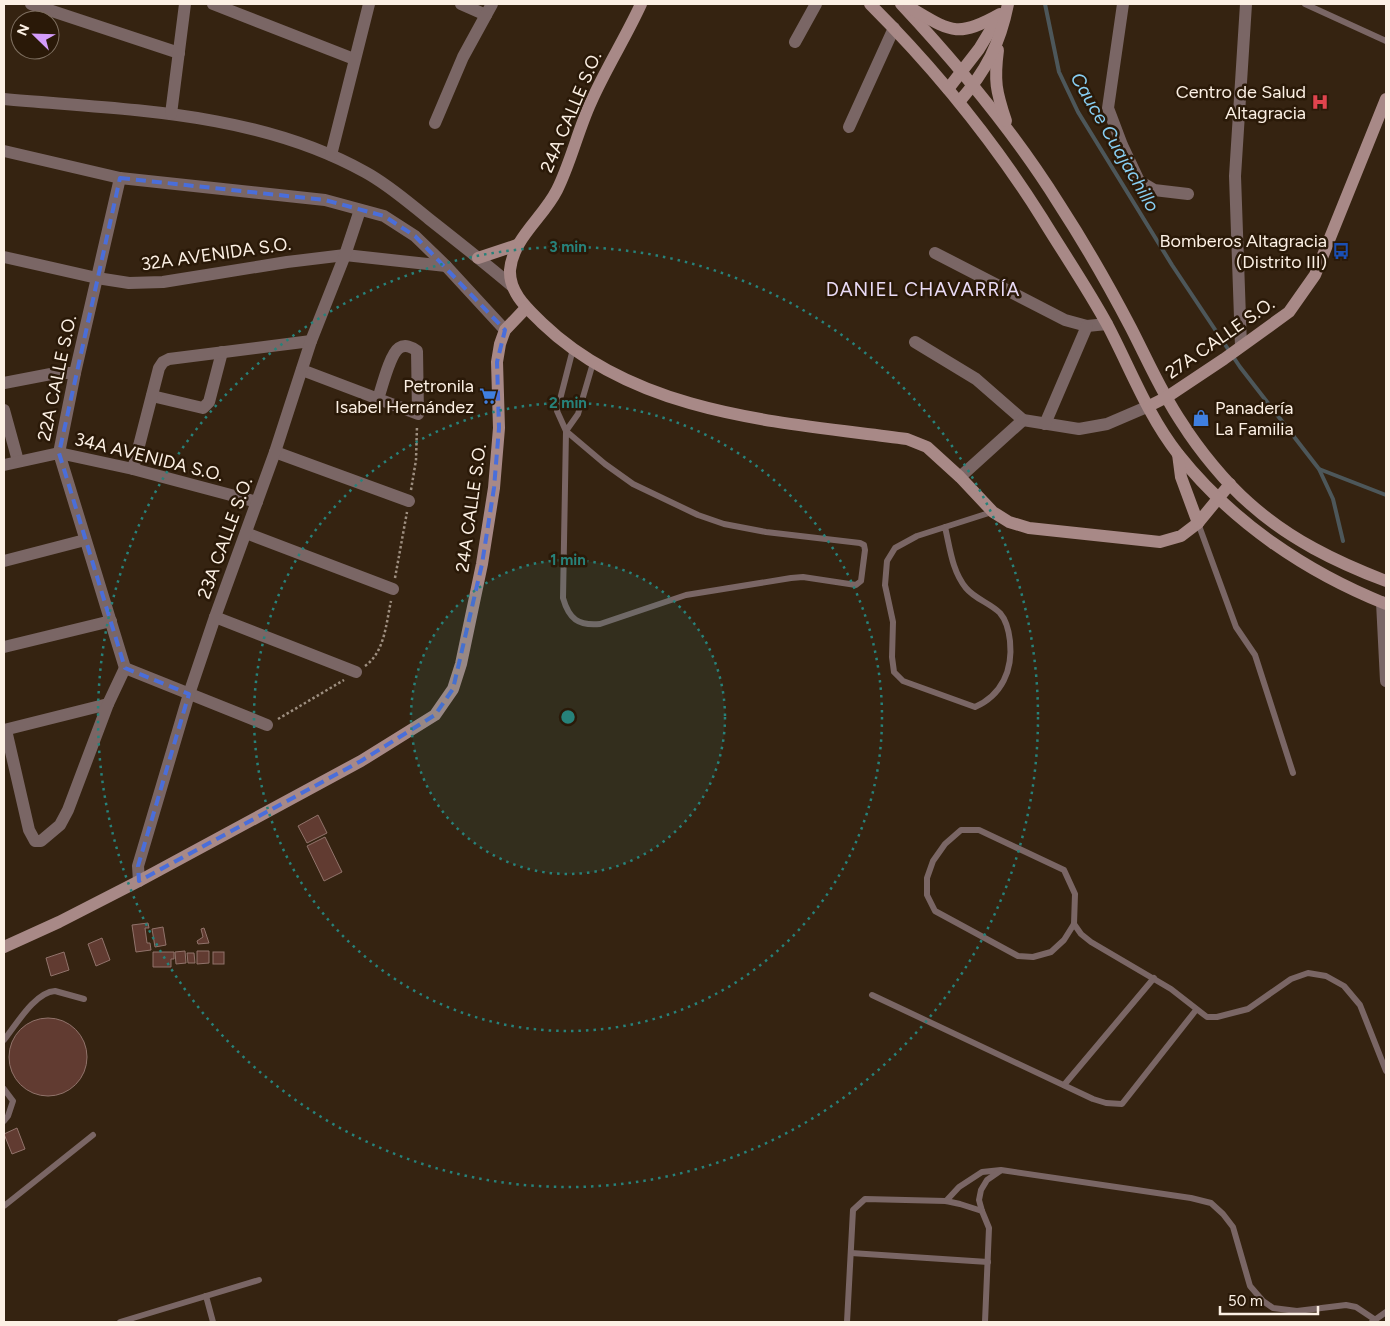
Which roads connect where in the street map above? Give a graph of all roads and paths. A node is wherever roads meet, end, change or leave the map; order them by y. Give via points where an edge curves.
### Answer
1 (30, 4) edge
2 (185, 4) edge
3 (213, 4) edge
4 (368, 4) edge
5 (461, 4) edge
6 (641, 4) edge
7 (816, 4) edge
8 (870, 4) edge
9 (903, 4) edge
10 (1123, 4) edge
11 (1246, 4) edge
12 (1305, 4) edge
13 (489, 9) edge
14 (1000, 14) junction
15 (894, 28) junction
16 (999, 40) junction
17 (1386, 41) edge
18 (795, 42) dead end
19 (179, 53) junction
20 (354, 59) junction
21 (962, 72) junction
22 (974, 85) junction
23 (948, 89) junction
24 (4, 99) edge
25 (1386, 99) edge
26 (959, 102) junction
27 (171, 114) junction
28 (435, 123) dead end
29 (849, 127) dead end
30 (1009, 130) junction
31 (4, 151) edge
32 (331, 155) junction
33 (120, 178) junction
34 (1188, 194) dead end
35 (360, 210) junction
36 (517, 245) junction
37 (934, 253) dead end
38 (345, 255) junction
39 (4, 257) edge
40 (478, 258) junction
41 (446, 266) junction
42 (96, 278) junction
43 (512, 286) junction
44 (526, 308) junction
45 (1107, 324) junction
46 (1087, 326) junction
47 (506, 330) junction
48 (311, 342) junction
49 (915, 342) dead end
50 (1239, 348) junction
51 (573, 349) junction
52 (222, 352) junction
53 (593, 363) junction
54 (302, 370) junction
55 (75, 373) junction
56 (4, 383) edge
57 (152, 396) junction
58 (1167, 396) junction
59 (378, 399) junction
60 (1149, 406) junction
61 (4, 410) edge
62 (1023, 420) junction
63 (1046, 424) junction
64 (566, 431) junction
65 (275, 452) junction
66 (59, 453) junction
67 (1178, 454) junction
68 (18, 461) junction
69 (4, 465) edge
70 (133, 469) junction
71 (960, 477) junction
72 (1230, 484) junction
73 (1219, 499) junction
74 (409, 501) dead end
75 (257, 502) junction
76 (993, 512) junction
77 (1198, 523) junction
78 (945, 527) junction
79 (246, 533) junction
80 (85, 540) junction
81 (4, 561) edge
82 (1386, 581) edge
83 (393, 588) dead end
84 (1384, 603) edge
85 (215, 617) junction
86 (111, 621) junction
87 (4, 647) edge
88 (125, 668) junction
89 (356, 672) dead end
90 (1386, 681) edge
91 (189, 694) junction
92 (108, 704) junction
93 (267, 725) dead end
94 (5, 730) edge
95 (1293, 773) dead end
96 (139, 881) junction
97 (1074, 924) junction
98 (4, 947) edge
99 (1154, 978) junction
100 (872, 995) dead end
101 (84, 999) dead end
102 (1196, 1010) junction
103 (4, 1040) edge
104 (1386, 1071) edge
105 (1064, 1085) junction
106 (4, 1089) edge
107 (4, 1121) edge
108 (93, 1136) dead end
109 (1002, 1170) junction
110 (946, 1201) junction
111 (4, 1206) edge
112 (982, 1211) junction
113 (851, 1253) junction
114 (988, 1262) junction
115 (259, 1280) dead end
116 (206, 1296) junction
117 (1386, 1312) edge
118 (1373, 1320) edge
119 (120, 1322) edge
120 (213, 1322) edge
121 (847, 1322) edge
122 (985, 1322) edge

1 - 19 street
2 - 19 street
3 - 20 street
4 - 20 street
5 - 13 street
6 - 36 street, 24A CALLE S.O. via 590,103 557,190
7 - 18 street
8 - 15 street
9 - 14 street via 951,29 979,26
9 - 21 street
10 - 34 street via 1108,108 1139,181 1154,190
11 - 50 street via 1235,176
12 - 17 lane
13 - 28 street via 463,57
14 - 16 street via 1008,4
14 - 21 street
15 - 23 street
15 - 29 street
16 - 22 street
16 - 30 street via 996,91
19 - 27 street
20 - 32 street
21 - 22 street
21 - 23 street
22 - 26 street
22 - 30 street
23 - 26 street
24 - 27 street
25 - 50 street, 27A CALLE S.O. via 1315,275 1289,312
26 - 45 street via 1016,178
27 - 32 street via 277,136
30 - 58 street via 1060,204
31 - 33 street
32 - 40 street via 393,190
33 - 35 street via 326,200
33 - 42 street, 22A CALLE S.O.
35 - 38 street, 23A CALLE S.O.
35 - 41 street via 384,216 415,236
36 - 40 street
36 - 43 street, 24A CALLE S.O. via 510,272
37 - 46 street via 1065,320
38 - 41 street, 32A AVENIDA S.O.
38 - 42 street, 32A AVENIDA S.O. via 163,282 129,283
38 - 48 street, 23A CALLE S.O.
39 - 42 street, 32A AVENIDA S.O.
40 - 43 street
41 - 47 street
42 - 55 street, 22A CALLE S.O.
43 - 44 street
44 - 47 street
44 - 51 street
45 - 46 street
45 - 60 street
46 - 63 street
47 - 96 street, 24A CALLE S.O. via 497,362 499,428 494,488 480,574 454,689 435,715 361,761
48 - 52 street
48 - 54 street, 23A CALLE S.O.
49 - 62 street via 976,379
50 - 58 street, 27A CALLE S.O.
51 - 53 street
51 - 64 lane via 558,411
52 - 57 street via 163,362
52 - 57 street via 207,406 203,408
53 - 64 lane via 578,414
53 - 71 street via 662,394 707,408 755,418 907,439 927,447
54 - 59 street
54 - 65 street, 23A CALLE S.O.
55 - 56 street
55 - 66 street, 22A CALLE S.O.
57 - 70 street
58 - 60 street, 27A CALLE S.O.
58 - 72 street via 1182,423
59 - 59 street via 418,414 417,351 412,347 398,348
60 - 63 street via 1107,424 1079,429
60 - 67 street
61 - 68 street
62 - 63 street
62 - 71 street
64 - 64 lane via 563,598 567,611 581,623 600,624 686,594 768,581 803,577 856,585 860,581 864,545 766,532 698,515 632,484
65 - 74 street
65 - 75 street, 23A CALLE S.O.
66 - 68 street, 34A AVENIDA S.O.
66 - 70 street, 34A AVENIDA S.O.
66 - 80 street, 22A CALLE S.O.
67 - 73 street
67 - 77 street via 1181,477
68 - 69 street, 34A AVENIDA S.O.
70 - 75 street, 34A AVENIDA S.O.
71 - 76 street
72 - 73 street
72 - 82 street via 1249,504 1292,537 1333,560
73 - 77 street
73 - 84 street via 1272,543 1310,567
75 - 79 street, 23A CALLE S.O.
76 - 77 street via 1009,522 1029,528 1160,542 1181,536
76 - 78 lane
77 - 95 lane via 1236,627 1255,655
78 - 78 lane via 917,536 895,548 887,561 885,585 893,622 894,672 903,681 975,707 986,702 1008,672 1011,654 1009,630 1000,614 966,589 954,567
79 - 83 street
79 - 85 street, 23A CALLE S.O.
80 - 81 street
80 - 86 street, 22A CALLE S.O.
84 - 90 street
85 - 89 street
85 - 91 street, 23A CALLE S.O.
86 - 87 street
86 - 88 street, 22A CALLE S.O.
88 - 91 street
88 - 92 street
91 - 93 street
91 - 96 street, 23A CALLE S.O. via 138,866
92 - 94 street
92 - 94 street via 68,810 60,824 41,841 36,841 29,830
96 - 98 street
97 - 97 lane via 1051,952 1033,957 1018,956 935,911 927,894 933,861 961,830 979,830 1064,870 1075,894
97 - 99 lane via 1080,934 1091,942
99 - 102 lane
99 - 105 lane
100 - 105 lane
101 - 103 lane via 55,991 40,996
102 - 104 lane via 1207,1017 1218,1017 1248,1009 1291,979 1308,973 1326,976 1344,986 1360,1005
102 - 105 lane via 1122,1104 1100,1101
106 - 107 lane via 13,1101
108 - 111 lane
109 - 110 lane via 982,1172 959,1187
109 - 112 lane via 981,1190
109 - 118 lane via 1191,1198 1211,1204 1233,1227 1250,1286 1263,1301 1273,1308 1298,1311 1346,1305 1356,1307
110 - 112 lane
110 - 113 lane via 865,1199 854,1210
112 - 114 lane via 989,1228
113 - 114 lane
113 - 121 lane
114 - 122 lane
115 - 116 lane
116 - 119 lane
116 - 120 lane
117 - 118 lane

